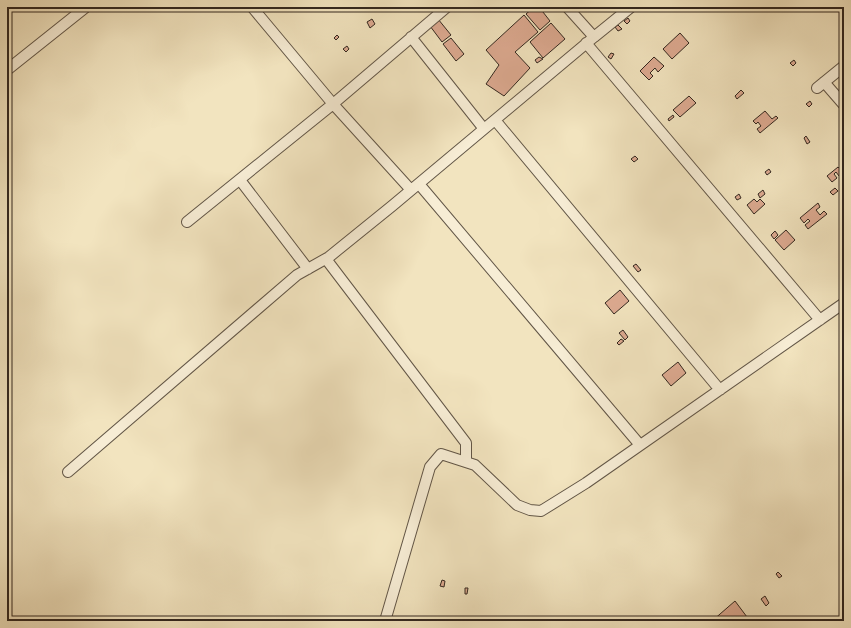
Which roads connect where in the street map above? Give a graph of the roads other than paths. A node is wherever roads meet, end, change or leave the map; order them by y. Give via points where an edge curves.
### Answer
1 (86, 7) edge
2 (252, 7) edge
3 (447, 7) edge
4 (567, 7) edge
5 (631, 7) edge
6 (412, 37) junction
7 (590, 40) junction
8 (844, 66) edge
9 (7, 70) edge
10 (333, 104) junction
11 (844, 105) edge
12 (494, 120) junction
13 (484, 129) junction
14 (240, 180) junction
15 (415, 187) junction
16 (187, 222) dead end
17 (326, 259) junction
18 (308, 269) junction
19 (844, 303) edge
20 (820, 320) junction
21 (720, 390) junction
22 (640, 445) junction
23 (466, 462) junction
24 (68, 472) dead end
25 (385, 621) edge

1 - 9 street
2 - 10 street
3 - 6 street
4 - 7 street
5 - 7 street
6 - 10 street
6 - 13 street
7 - 12 street
7 - 20 street
8 - 11 street via 821,85
10 - 14 street
10 - 15 street
12 - 13 street
12 - 21 street
13 - 15 street
14 - 16 street
14 - 18 street
15 - 17 street
15 - 22 street
17 - 18 street
17 - 23 street via 466,443
18 - 24 street via 297,275
19 - 20 street
20 - 21 street
21 - 22 street
22 - 23 street via 541,511 517,505 475,465
23 - 25 street via 441,454 430,466

